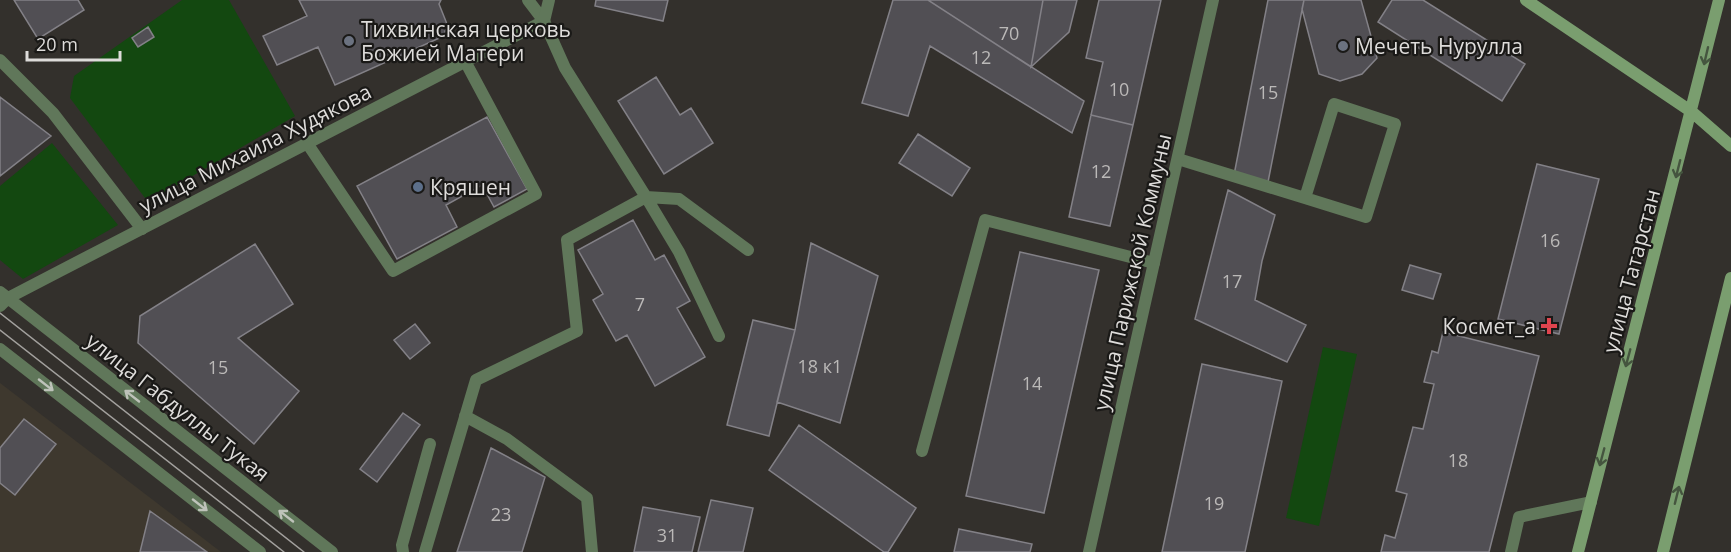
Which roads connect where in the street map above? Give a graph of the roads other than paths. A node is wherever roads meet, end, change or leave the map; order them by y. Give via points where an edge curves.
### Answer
1 (528, 0) edge
2 (549, 0) edge
3 (1213, 0) edge
4 (1526, 0) edge
5 (1719, 0) edge
6 (544, 21) junction
7 (0, 60) edge
8 (465, 61) junction
9 (1692, 112) junction
10 (307, 143) junction
11 (1731, 146) edge
12 (1178, 159) junction
13 (646, 197) junction
14 (1305, 198) junction
15 (142, 229) junction
16 (748, 250) dead end
17 (1154, 262) junction
18 (1731, 278) edge
19 (3, 299) edge
20 (719, 336) dead end
21 (0, 349) edge
22 (465, 416) junction
23 (430, 444) dead end
24 (922, 452) dead end
25 (1591, 502) junction
26 (260, 552) edge
27 (332, 552) edge
28 (403, 552) edge
29 (425, 552) edge
30 (592, 552) edge
31 (1089, 552) edge
32 (1510, 552) edge
33 (1578, 552) edge
34 (1663, 552) edge

1 - 6 street
2 - 6 street
3 - 12 street, улица Парижской Коммуны
4 - 9 main road
5 -> 9 main road, улица Татарстан
6 - 8 street, улица Михаила Худякова
6 - 13 street via 565,68
7 - 15 street via 53,113
8 - 10 street, улица Михаила Худякова
8 - 10 street via 537,194 393,271
9 - 11 main road
9 -> 25 main road, улица Татарстан
10 - 15 street, улица Михаила Худякова
12 - 14 street
12 - 17 street, улица Парижской Коммуны
13 - 16 street via 679,199
13 - 20 street via 679,252
13 - 22 street via 567,240 577,331 476,380
14 - 14 street via 1334,105 1395,124 1366,217
15 - 19 street, улица Михаила Худякова
17 - 24 street via 985,219
17 - 31 street, улица Парижской Коммуны
34 -> 18 main road
27 -> 19 street, улица Габдуллы Тукая
21 -> 26 street
22 - 29 street
22 - 30 street via 507,439 587,498
23 - 28 street
25 - 32 street via 1519,517
25 - 33 main road, улица Татарстан

